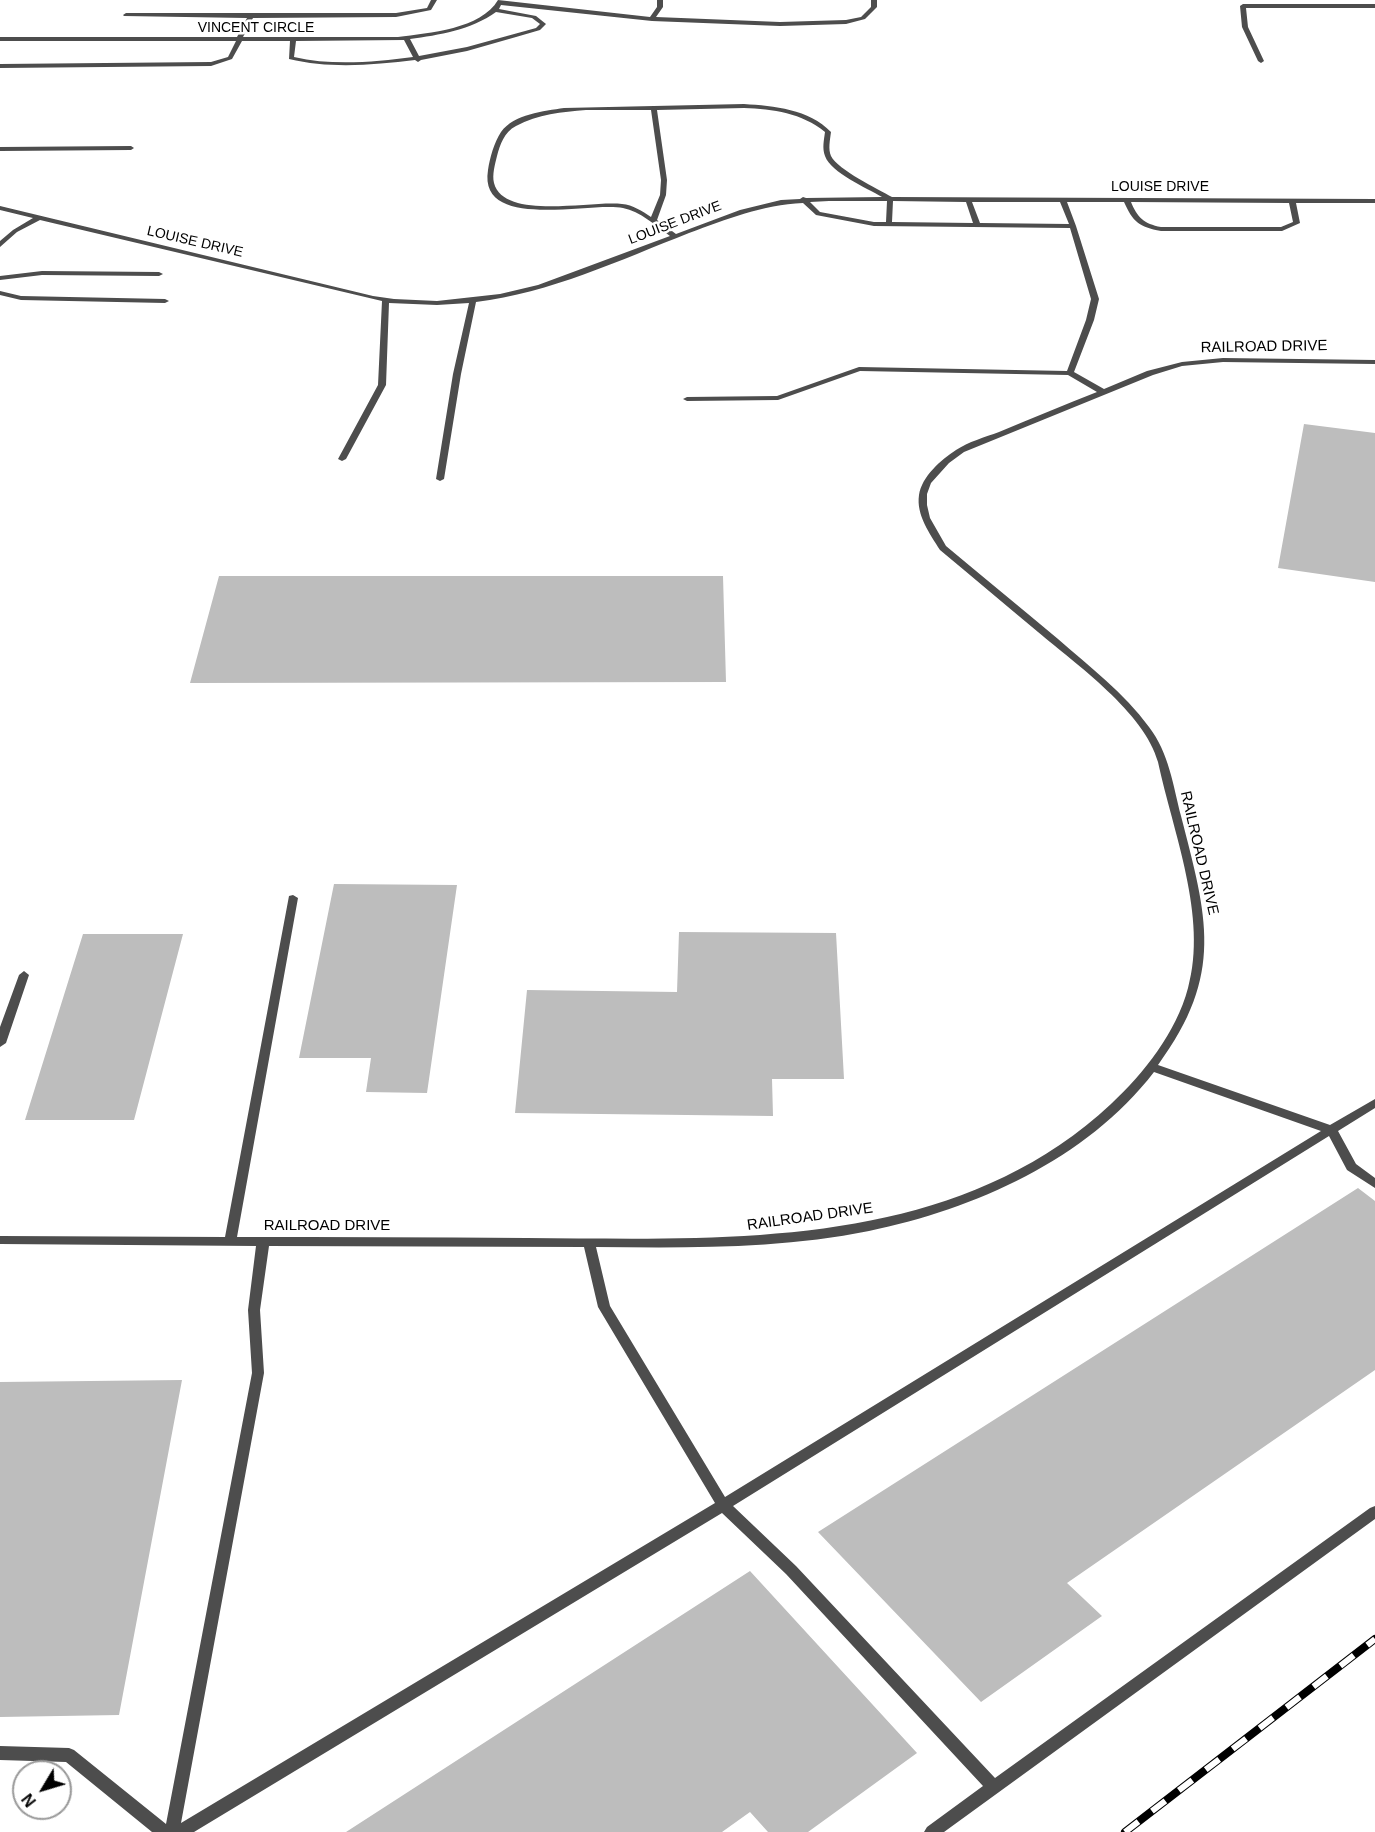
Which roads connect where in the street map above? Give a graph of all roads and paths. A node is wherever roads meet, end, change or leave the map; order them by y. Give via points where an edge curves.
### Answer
1 (434, 0) edge
2 (660, 0) edge
3 (874, 0) edge
4 (500, 2) edge
5 (1375, 6) edge
6 (495, 9) junction
7 (126, 15) dead end
8 (251, 16) junction
9 (652, 19) junction
10 (406, 38) junction
11 (0, 39) edge
12 (237, 40) junction
13 (293, 40) junction
14 (418, 60) junction
15 (1261, 62) dead end
16 (0, 66) edge
17 (654, 108) junction
18 (131, 148) dead end
19 (0, 149) edge
20 (968, 198) junction
21 (803, 199) junction
22 (890, 199) junction
23 (1062, 199) junction
24 (1126, 199) junction
25 (1292, 200) junction
26 (1375, 201) edge
27 (0, 208) edge
28 (38, 218) junction
29 (653, 221) junction
30 (889, 224) junction
31 (977, 225) junction
32 (1073, 226) junction
33 (675, 236) junction
34 (0, 245) edge
35 (159, 274) dead end
36 (0, 278) edge
37 (0, 293) edge
38 (386, 300) junction
39 (165, 301) dead end
40 (473, 301) junction
41 (1375, 362) edge
42 (1070, 373) junction
43 (1103, 392) junction
44 (687, 399) dead end
45 (342, 459) dead end
46 (440, 479) dead end
47 (293, 898) dead end
48 (24, 975) dead end
49 (0, 1043) edge
50 (1151, 1067) junction
51 (1375, 1103) edge
52 (1332, 1130) junction
53 (1375, 1184) edge
54 (0, 1240) edge
55 (230, 1241) junction
56 (263, 1241) junction
57 (589, 1243) junction
58 (723, 1505) junction
59 (1375, 1512) edge
60 (0, 1753) edge
61 (994, 1787) junction
62 (164, 1832) edge
63 (172, 1832) edge
64 (180, 1832) edge
65 (932, 1832) edge

1 - 8 street via 429,9 396,15
2 - 9 street
3 - 9 street via 874,7 863,18 846,22 780,24
4 - 6 street, VINCENT CIRCLE
4 - 9 street
5 - 15 street via 1243,6 1245,27
6 - 10 street, VINCENT CIRCLE via 462,26
6 - 14 street via 534,17 543,24 538,29 481,46
7 - 8 street
8 - 12 street
10 - 13 street, VINCENT CIRCLE
10 - 14 street
11 - 12 street, VINCENT CIRCLE
12 - 13 street, VINCENT CIRCLE
12 - 16 street via 230,58 211,64
13 - 14 street via 291,58 309,63
17 - 22 street via 735,106 790,111 828,132 826,148 830,160
17 - 29 street via 664,180
17 - 29 street via 602,108 531,116 507,128 492,161 490,183 497,196 510,203 538,208 612,204
18 - 19 street
20 - 22 street, LOUISE DRIVE
20 - 23 street, LOUISE DRIVE
20 - 31 street
21 - 22 street, LOUISE DRIVE
21 - 30 street via 818,214 843,221
21 - 33 street, LOUISE DRIVE via 742,211
22 - 30 street
23 - 24 street, LOUISE DRIVE
23 - 32 street
24 - 25 street, LOUISE DRIVE
24 - 25 street via 1135,220 1161,230 1293,227 1297,224
25 - 26 street, LOUISE DRIVE
27 - 28 street, LOUISE DRIVE
28 - 34 street
28 - 38 street, LOUISE DRIVE
29 - 33 street
30 - 31 street
31 - 32 street
32 - 42 street via 1095,299
33 - 40 street, LOUISE DRIVE via 541,287
35 - 36 street via 42,273
37 - 39 street via 21,298
38 - 40 street, LOUISE DRIVE
38 - 45 street via 382,385
40 - 46 street
41 - 43 street, RAILROAD DRIVE via 1182,363
42 - 43 street
42 - 44 street via 858,369 778,398
43 - 50 street, RAILROAD DRIVE via 961,450 927,480 921,508 943,548 1109,687 1158,748 1200,916 1199,960 1189,1005 1170,1044
47 - 55 street
48 - 49 street
50 - 52 street
50 - 57 street, RAILROAD DRIVE via 1111,1111 1051,1157 1001,1182 915,1214 868,1226 781,1238
51 - 52 street
52 - 53 street via 1351,1167
52 - 58 street
54 - 55 street, RAILROAD DRIVE
55 - 56 street, RAILROAD DRIVE
56 - 57 street, RAILROAD DRIVE
56 - 63 street via 254,1310 258,1373
57 - 58 street via 604,1307
58 - 61 street via 791,1570
58 - 64 street
59 - 61 street
60 - 62 street via 69,1755
61 - 65 street

